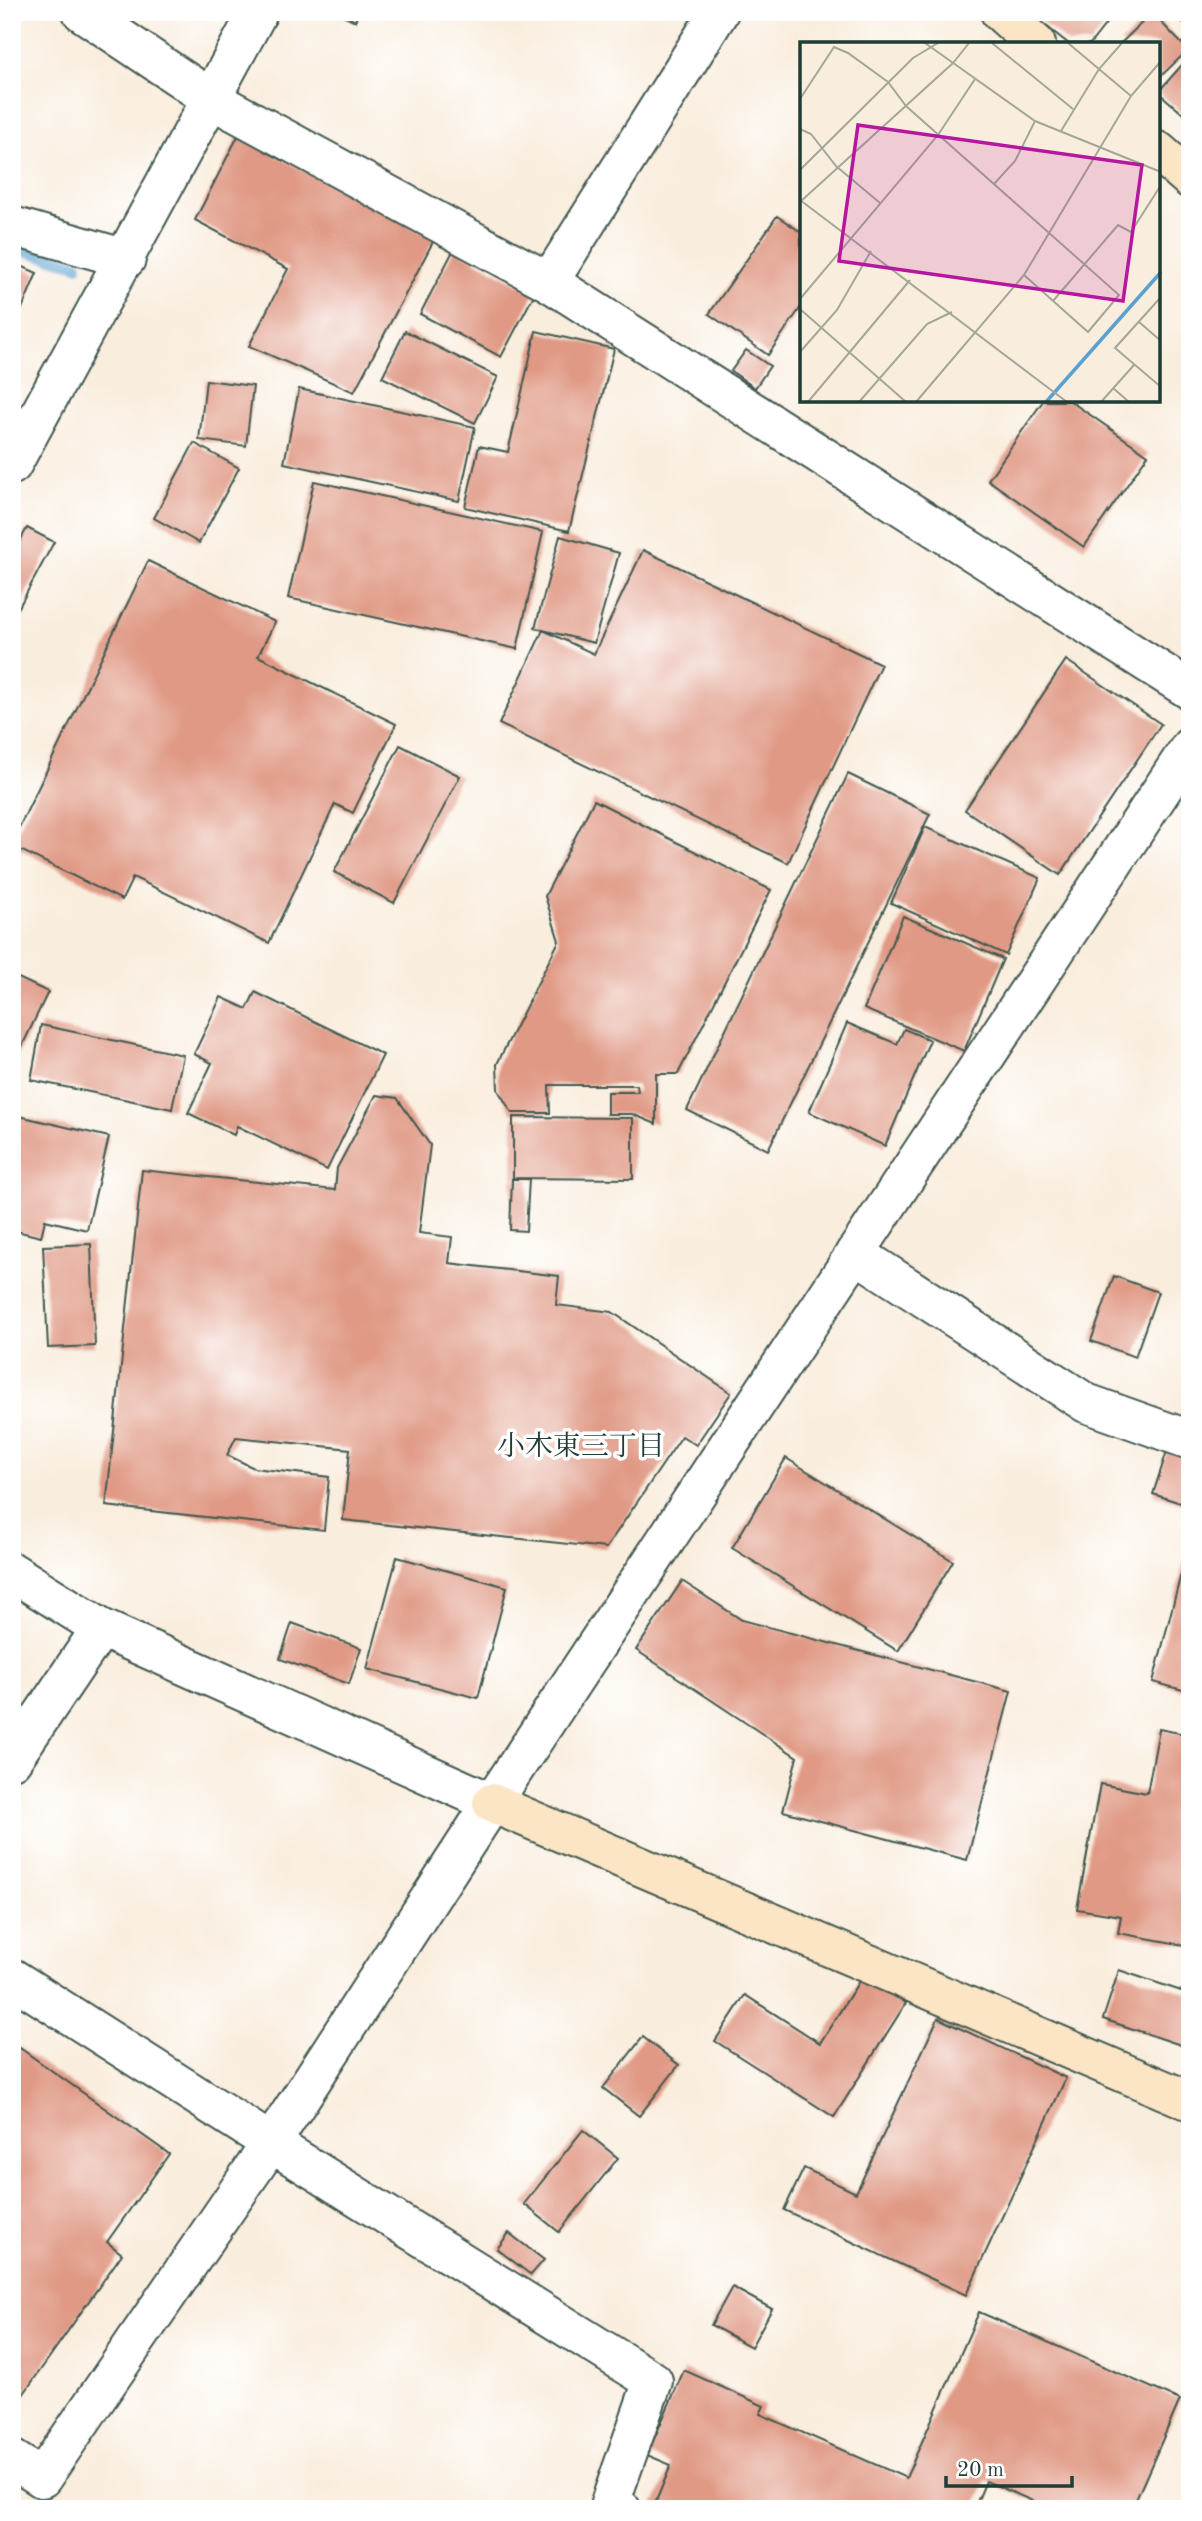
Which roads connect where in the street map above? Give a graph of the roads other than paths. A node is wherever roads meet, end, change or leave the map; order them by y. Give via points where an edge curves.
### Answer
1 (82, 12) edge
2 (258, 12) edge
3 (719, 12) edge
4 (1000, 12) edge
5 (1034, 42) edge
6 (212, 100) junction
7 (1160, 153) edge
8 (1190, 178) edge
9 (12, 226) edge
10 (125, 259) junction
11 (549, 282) junction
12 (12, 465) edge
13 (1190, 690) edge
14 (1190, 747) edge
15 (855, 1253) junction
16 (1190, 1440) edge
17 (12, 1572) edge
18 (101, 1628) junction
19 (12, 1760) edge
20 (492, 1803) junction
21 (12, 1978) edge
22 (1190, 2101) edge
23 (271, 2143) junction
24 (12, 2459) edge
25 (621, 2509) edge

1 - 6 street
2 - 6 street
3 - 11 street
4 - 5 street
6 - 10 street
6 - 11 street
7 - 8 street
9 - 10 street
10 - 12 street
11 - 13 street
14 - 15 street
15 - 16 street via 1086,1403
15 - 20 street
17 - 18 street
18 - 19 street
18 - 20 street
20 - 22 street
20 - 23 street
21 - 23 street
23 - 24 street via 42,2478
23 - 25 street via 653,2381 610,2503

